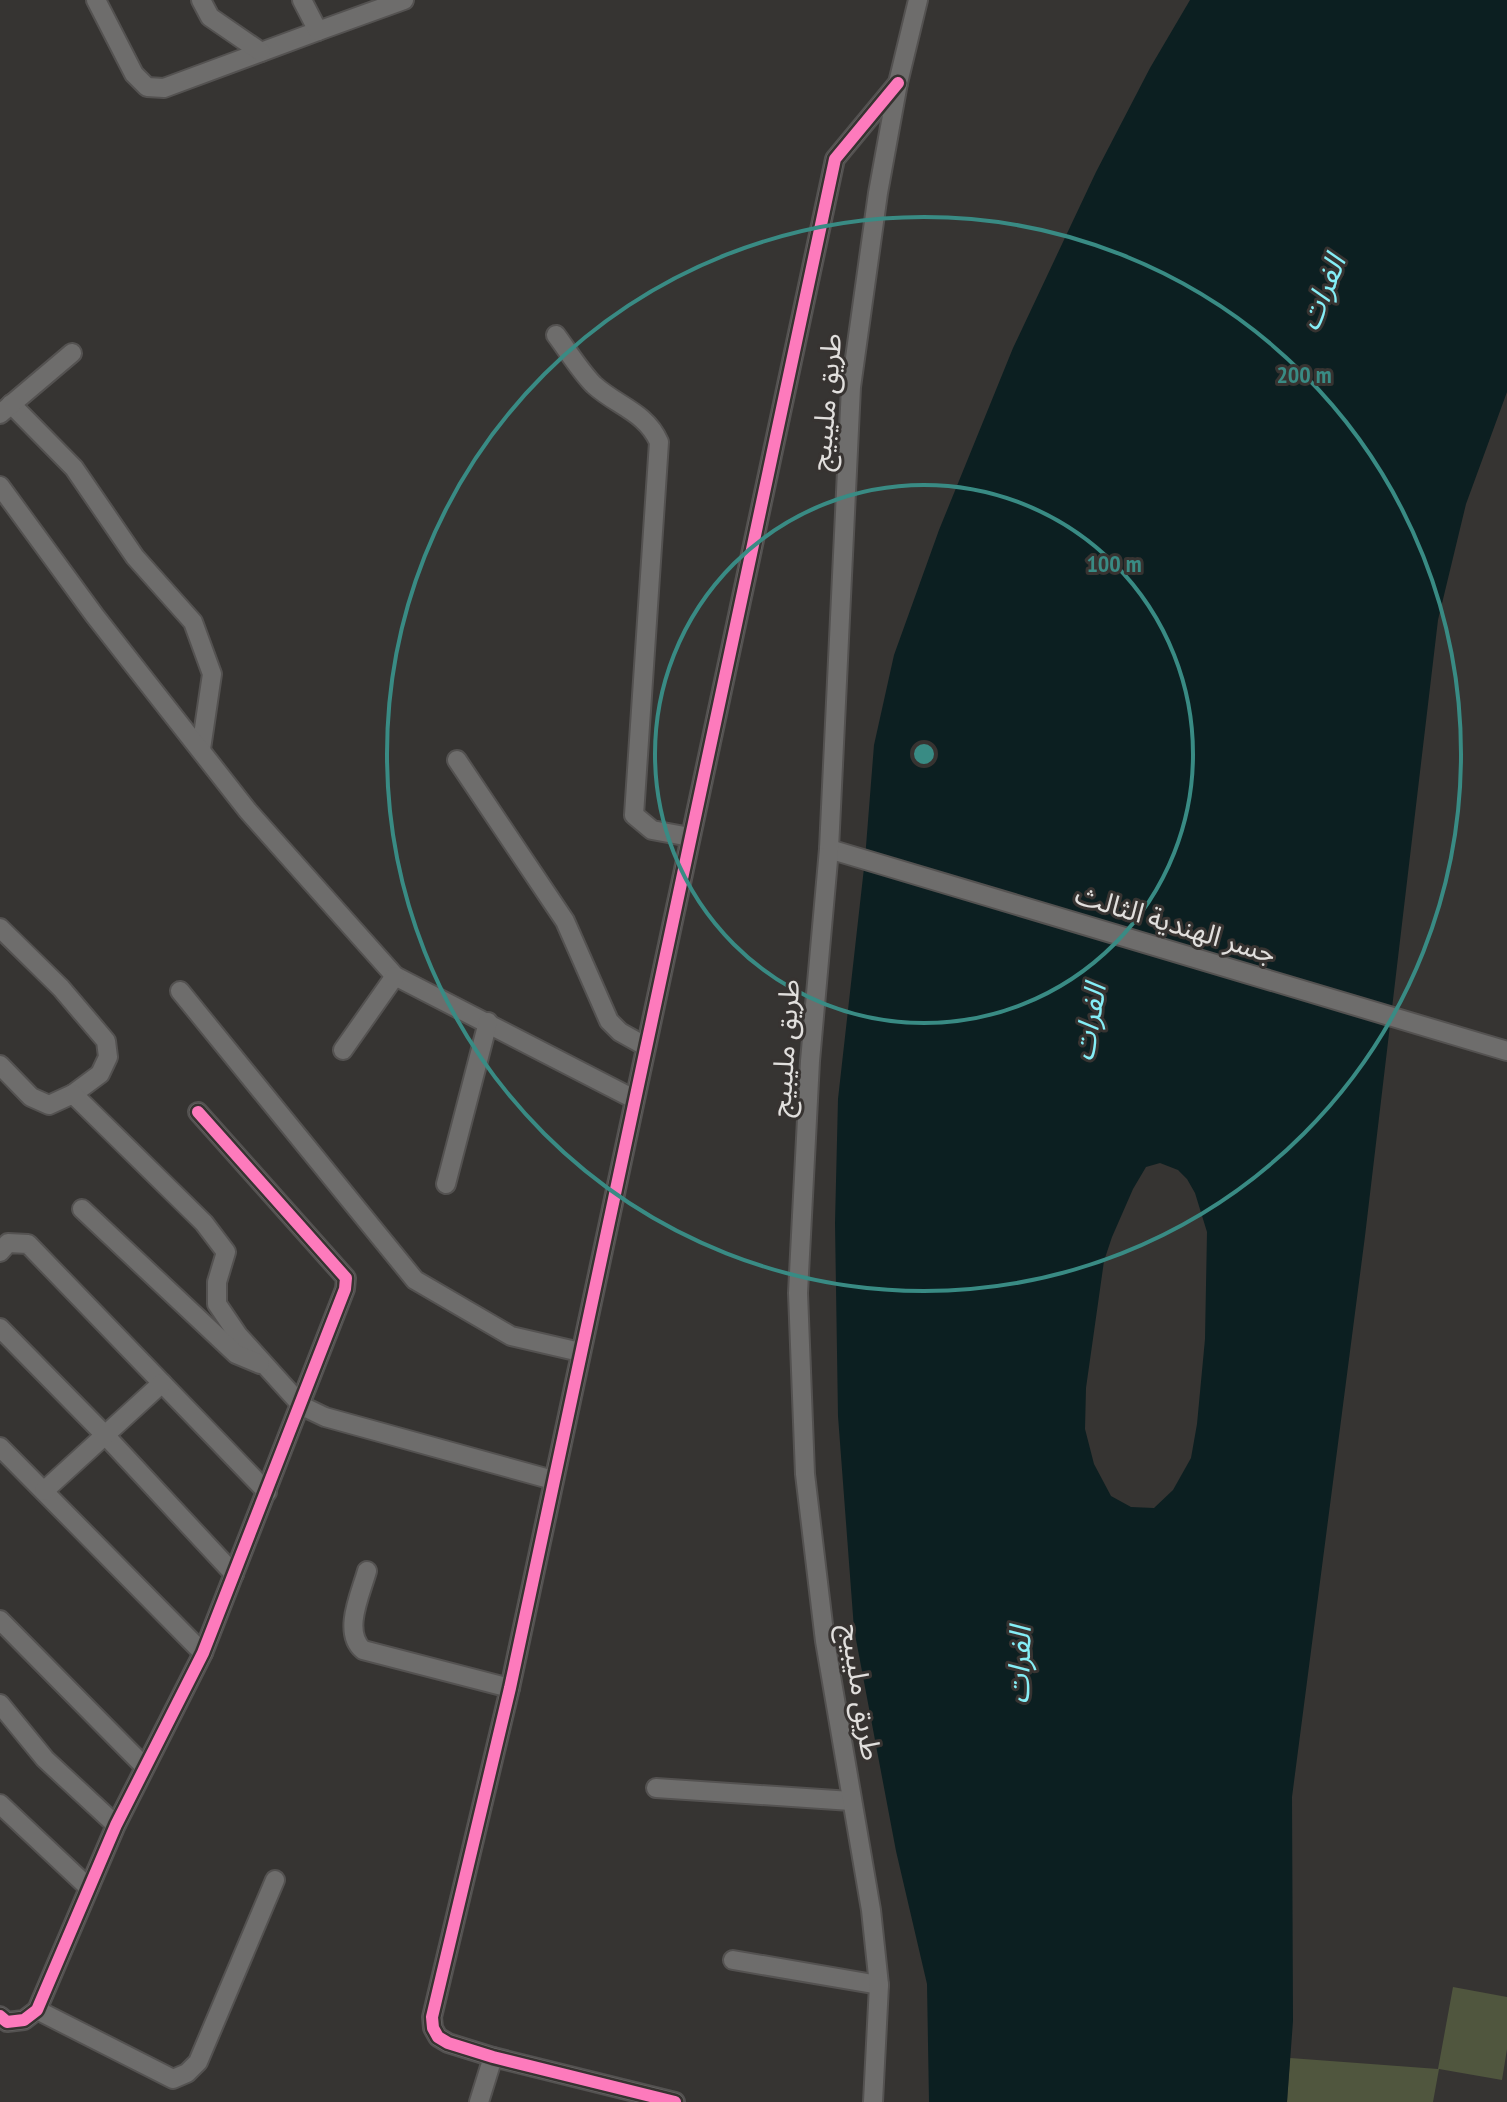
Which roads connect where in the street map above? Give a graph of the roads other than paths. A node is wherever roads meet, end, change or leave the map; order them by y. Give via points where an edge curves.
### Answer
1 (96, 0) edge
2 (201, 0) edge
3 (302, 0) edge
4 (918, 0) edge
5 (396, 1) edge
6 (318, 31) junction
7 (261, 52) junction
8 (898, 83) junction
9 (556, 335) dead end
10 (72, 353) dead end
11 (6, 409) edge
12 (0, 486) edge
13 (201, 749) junction
14 (457, 760) dead end
15 (690, 837) junction
16 (829, 849) junction
17 (0, 928) edge
18 (395, 976) junction
19 (180, 991) dead end
20 (488, 1022) junction
21 (645, 1046) junction
22 (343, 1050) dead end
23 (1507, 1051) edge
24 (0, 1066) edge
25 (73, 1094) junction
26 (634, 1099) junction
27 (198, 1112) dead end
28 (446, 1184) dead end
29 (82, 1209) dead end
30 (0, 1252) edge
31 (0, 1328) edge
32 (580, 1352) junction
33 (263, 1365) junction
34 (162, 1383) junction
35 (302, 1406) junction
36 (105, 1435) junction
37 (0, 1447) edge
38 (553, 1480) junction
39 (44, 1491) junction
40 (267, 1492) junction
41 (367, 1571) dead end
42 (234, 1574) junction
43 (0, 1620) edge
44 (203, 1653) junction
45 (510, 1688) junction
46 (0, 1704) edge
47 (145, 1767) junction
48 (656, 1788) dead end
49 (851, 1801) junction
50 (0, 1804) edge
51 (116, 1825) junction
52 (275, 1880) dead end
53 (89, 1888) junction
54 (733, 1960) dead end
55 (879, 1985) junction
56 (37, 2010) junction
57 (0, 2016) edge
58 (493, 2057) junction
59 (645, 2098) edge
60 (479, 2102) edge
61 (675, 2102) edge
62 (873, 2102) edge

1 - 7 street via 134,74 147,87 164,88
2 - 7 street via 210,17
3 - 6 street
4 - 8 street, طريق مليبيج
5 - 6 street
6 - 7 street
8 - 15 street via 835,159
8 - 16 street, طريق مليبيج via 851,387
9 - 15 street via 594,385 643,418 659,442 634,815 652,830
10 - 11 street
11 - 13 street via 74,468 135,557 193,622 212,674
12 - 13 street
13 - 18 street via 248,811
14 - 21 street via 565,921 609,1021
15 - 21 street
16 - 23 street, جسر الهندية الثالث
16 - 49 street, طريق مليبيج via 810,1061 798,1293 805,1474
17 - 25 street via 106,1041 108,1057 100,1074
18 - 20 street
18 - 22 street
19 - 32 street via 415,1280 511,1336
20 - 26 street
20 - 28 street
21 - 26 street
24 - 25 street via 31,1097 49,1105
25 - 33 street via 204,1223 226,1252 217,1304
26 - 32 street
27 - 35 street via 346,1278 344,1297
29 - 33 street via 236,1354
30 - 34 street via 8,1243 28,1244
31 - 36 street
32 - 38 street
33 - 35 street
34 - 36 street
34 - 40 street
35 - 38 street via 325,1417
35 - 40 street
36 - 39 street
36 - 42 street
37 - 39 street
38 - 45 street
39 - 44 street
40 - 42 street
41 - 45 street via 352,1628 355,1644
42 - 44 street
43 - 47 street
44 - 47 street
45 - 58 street via 432,2017 438,2037
46 - 51 street via 45,1759
47 - 51 street
48 - 49 street
49 - 55 street, طريق مليبيج
50 - 53 street
51 - 53 street
52 - 56 street via 198,2062 187,2073 173,2079
53 - 56 street
54 - 55 street
55 - 62 street, طريق مليبيج
56 - 57 street via 24,2020 7,2022
58 - 59 street
58 - 60 street
59 - 61 street

